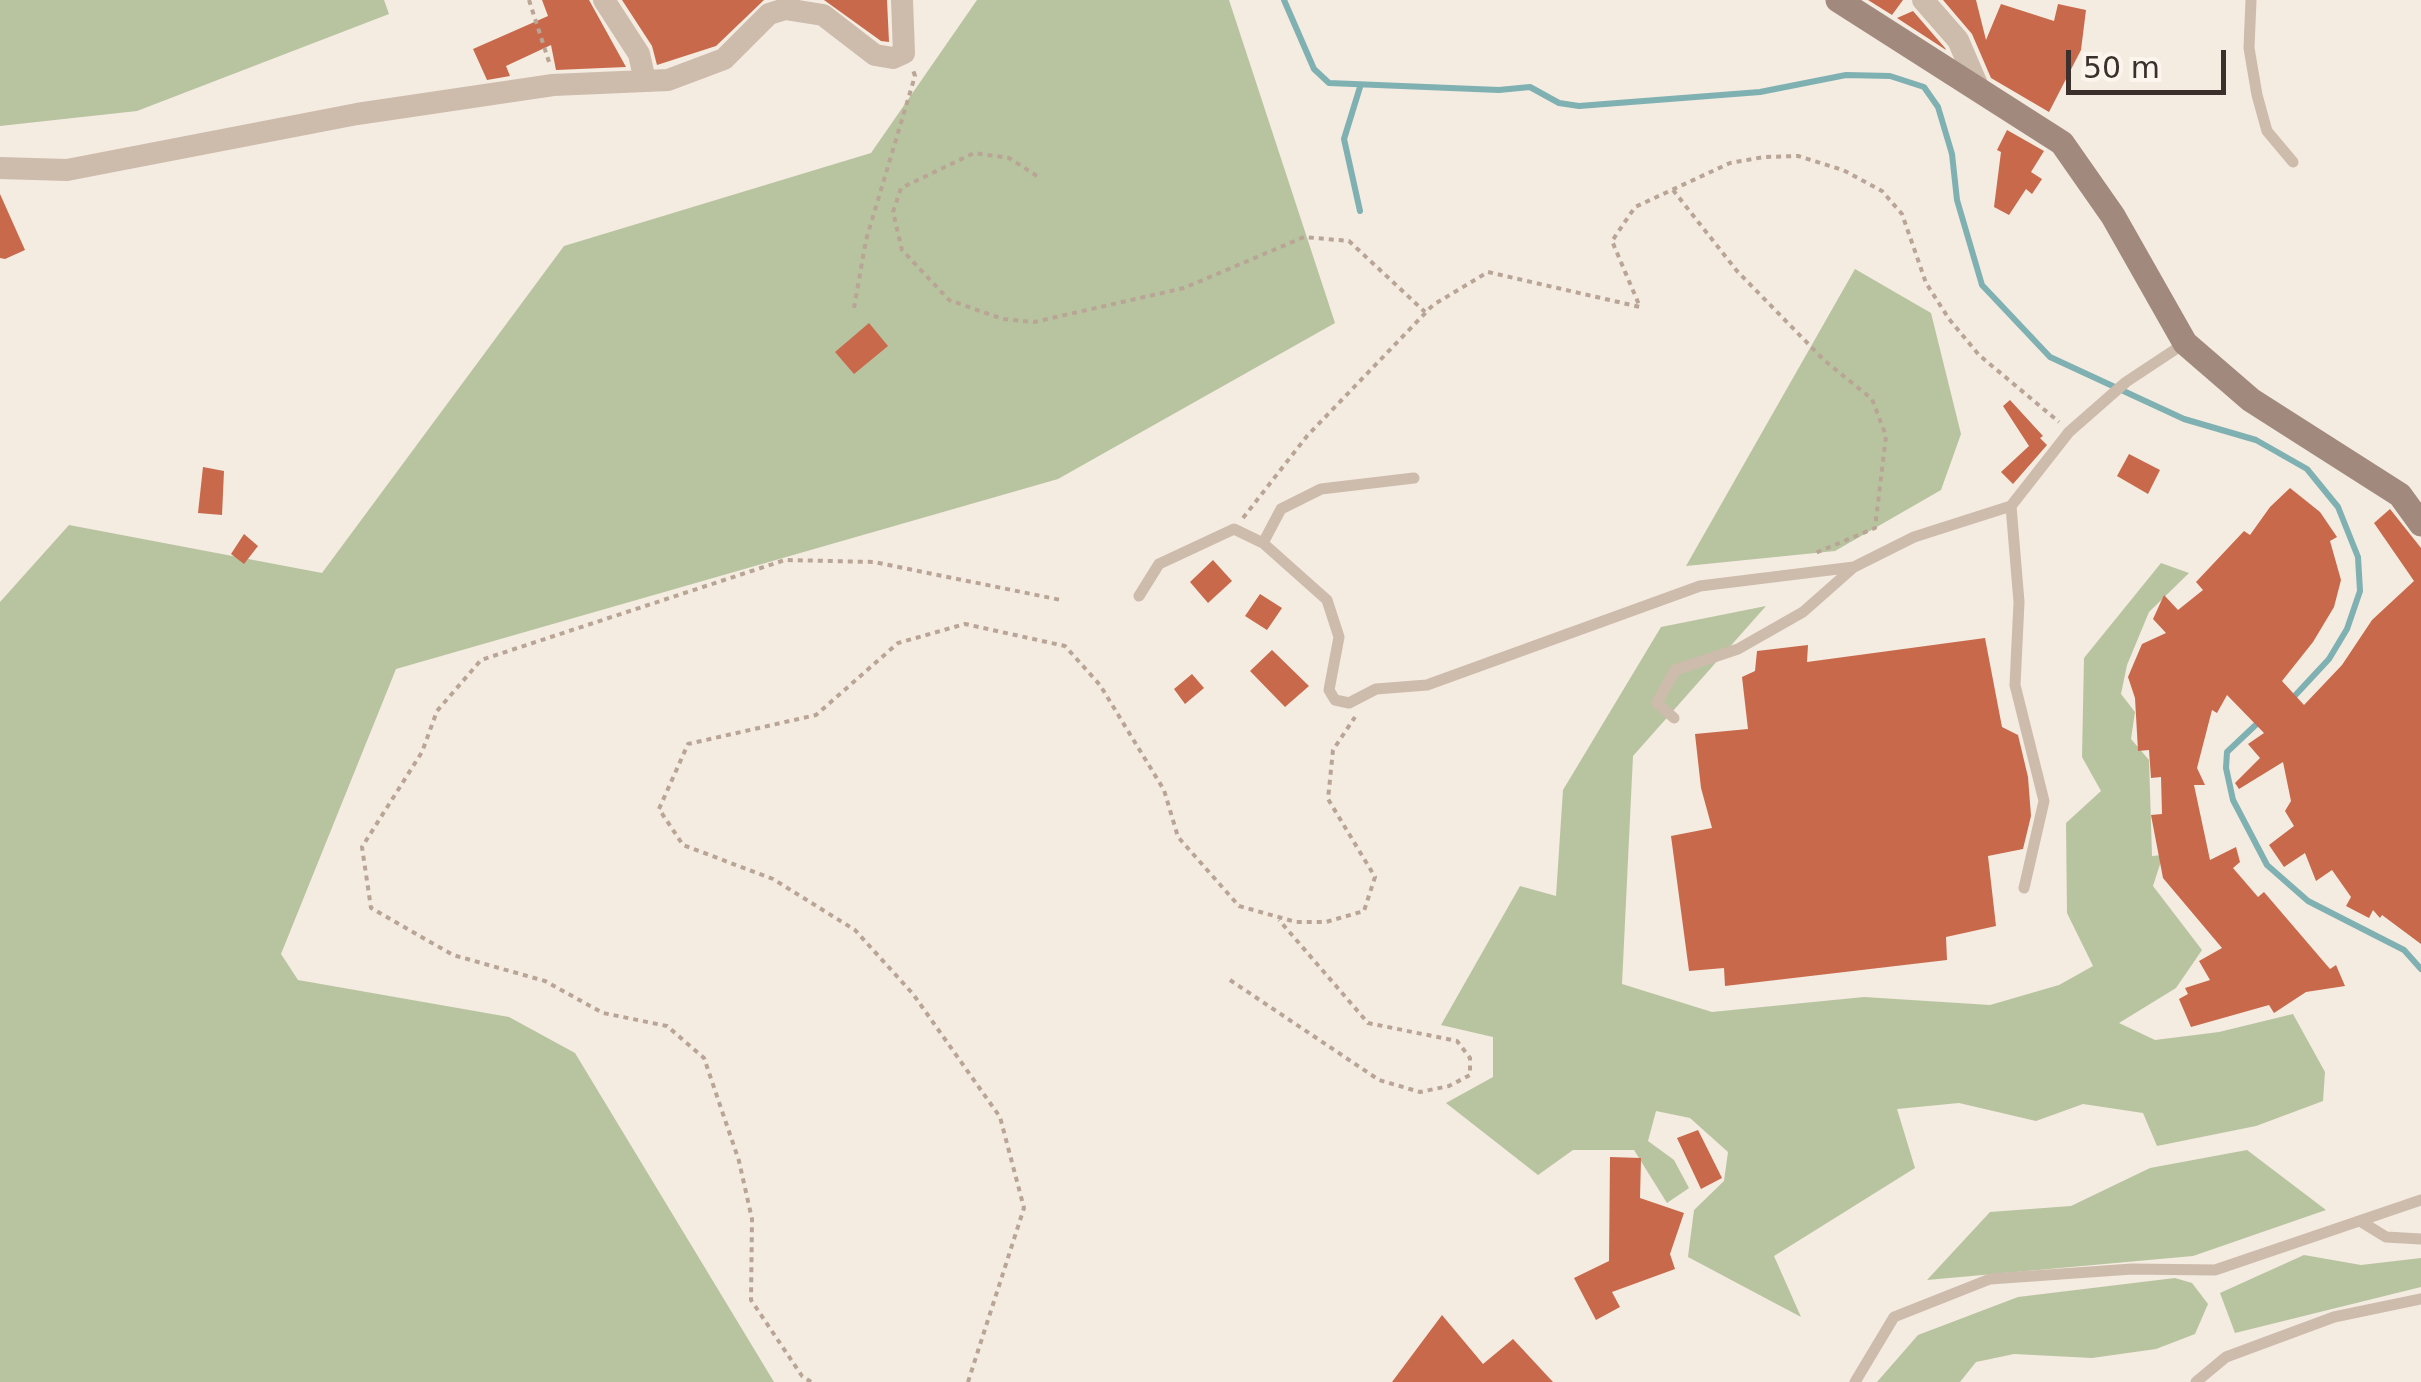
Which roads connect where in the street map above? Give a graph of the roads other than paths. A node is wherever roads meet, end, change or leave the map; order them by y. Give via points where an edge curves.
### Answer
1 (604, 0) edge
2 (902, 0) edge
3 (1838, 0) edge
4 (1923, 0) edge
5 (2252, 0) edge
6 (645, 82) junction
7 (1979, 89) junction
8 (2292, 162) dead end
9 (0, 168) edge
10 (2185, 343) junction
11 (1414, 478) dead end
12 (2011, 506) junction
13 (2421, 524) edge
14 (1263, 543) junction
15 (1854, 567) junction
16 (1139, 596) dead end
17 (1674, 718) dead end
18 (2024, 888) dead end
19 (2421, 1200) edge
20 (2360, 1221) junction
21 (2421, 1239) edge
22 (2421, 1299) edge
23 (1855, 1382) edge
24 (2196, 1382) edge

1 - 6 street via 638,54
2 - 6 street via 904,52 894,58 875,55 823,15 785,9 769,14 724,59
3 - 7 street
4 - 7 street via 1958,40
5 - 8 lane via 2249,48 2256,95 2267,131
6 - 9 street via 553,85 357,114 67,170
7 - 10 street via 2062,143 2113,216
10 - 12 lane via 2126,382 2070,432
10 - 13 street via 2251,400 2400,495
11 - 14 lane via 1321,489 1281,508
12 - 15 lane via 1914,537
12 - 18 lane via 2020,602 2015,685 2044,801
14 - 15 lane via 1326,600 1338,636 1330,690 1335,700 1349,703 1376,689 1427,685 1700,586
14 - 16 lane via 1234,529 1159,564
15 - 17 lane via 1803,612 1738,648 1675,670 1657,703
19 - 20 lane
20 - 21 lane via 2386,1237
20 - 23 lane via 2215,1270 2132,1268 1990,1279 1894,1316
22 - 24 lane via 2334,1317 2226,1357

